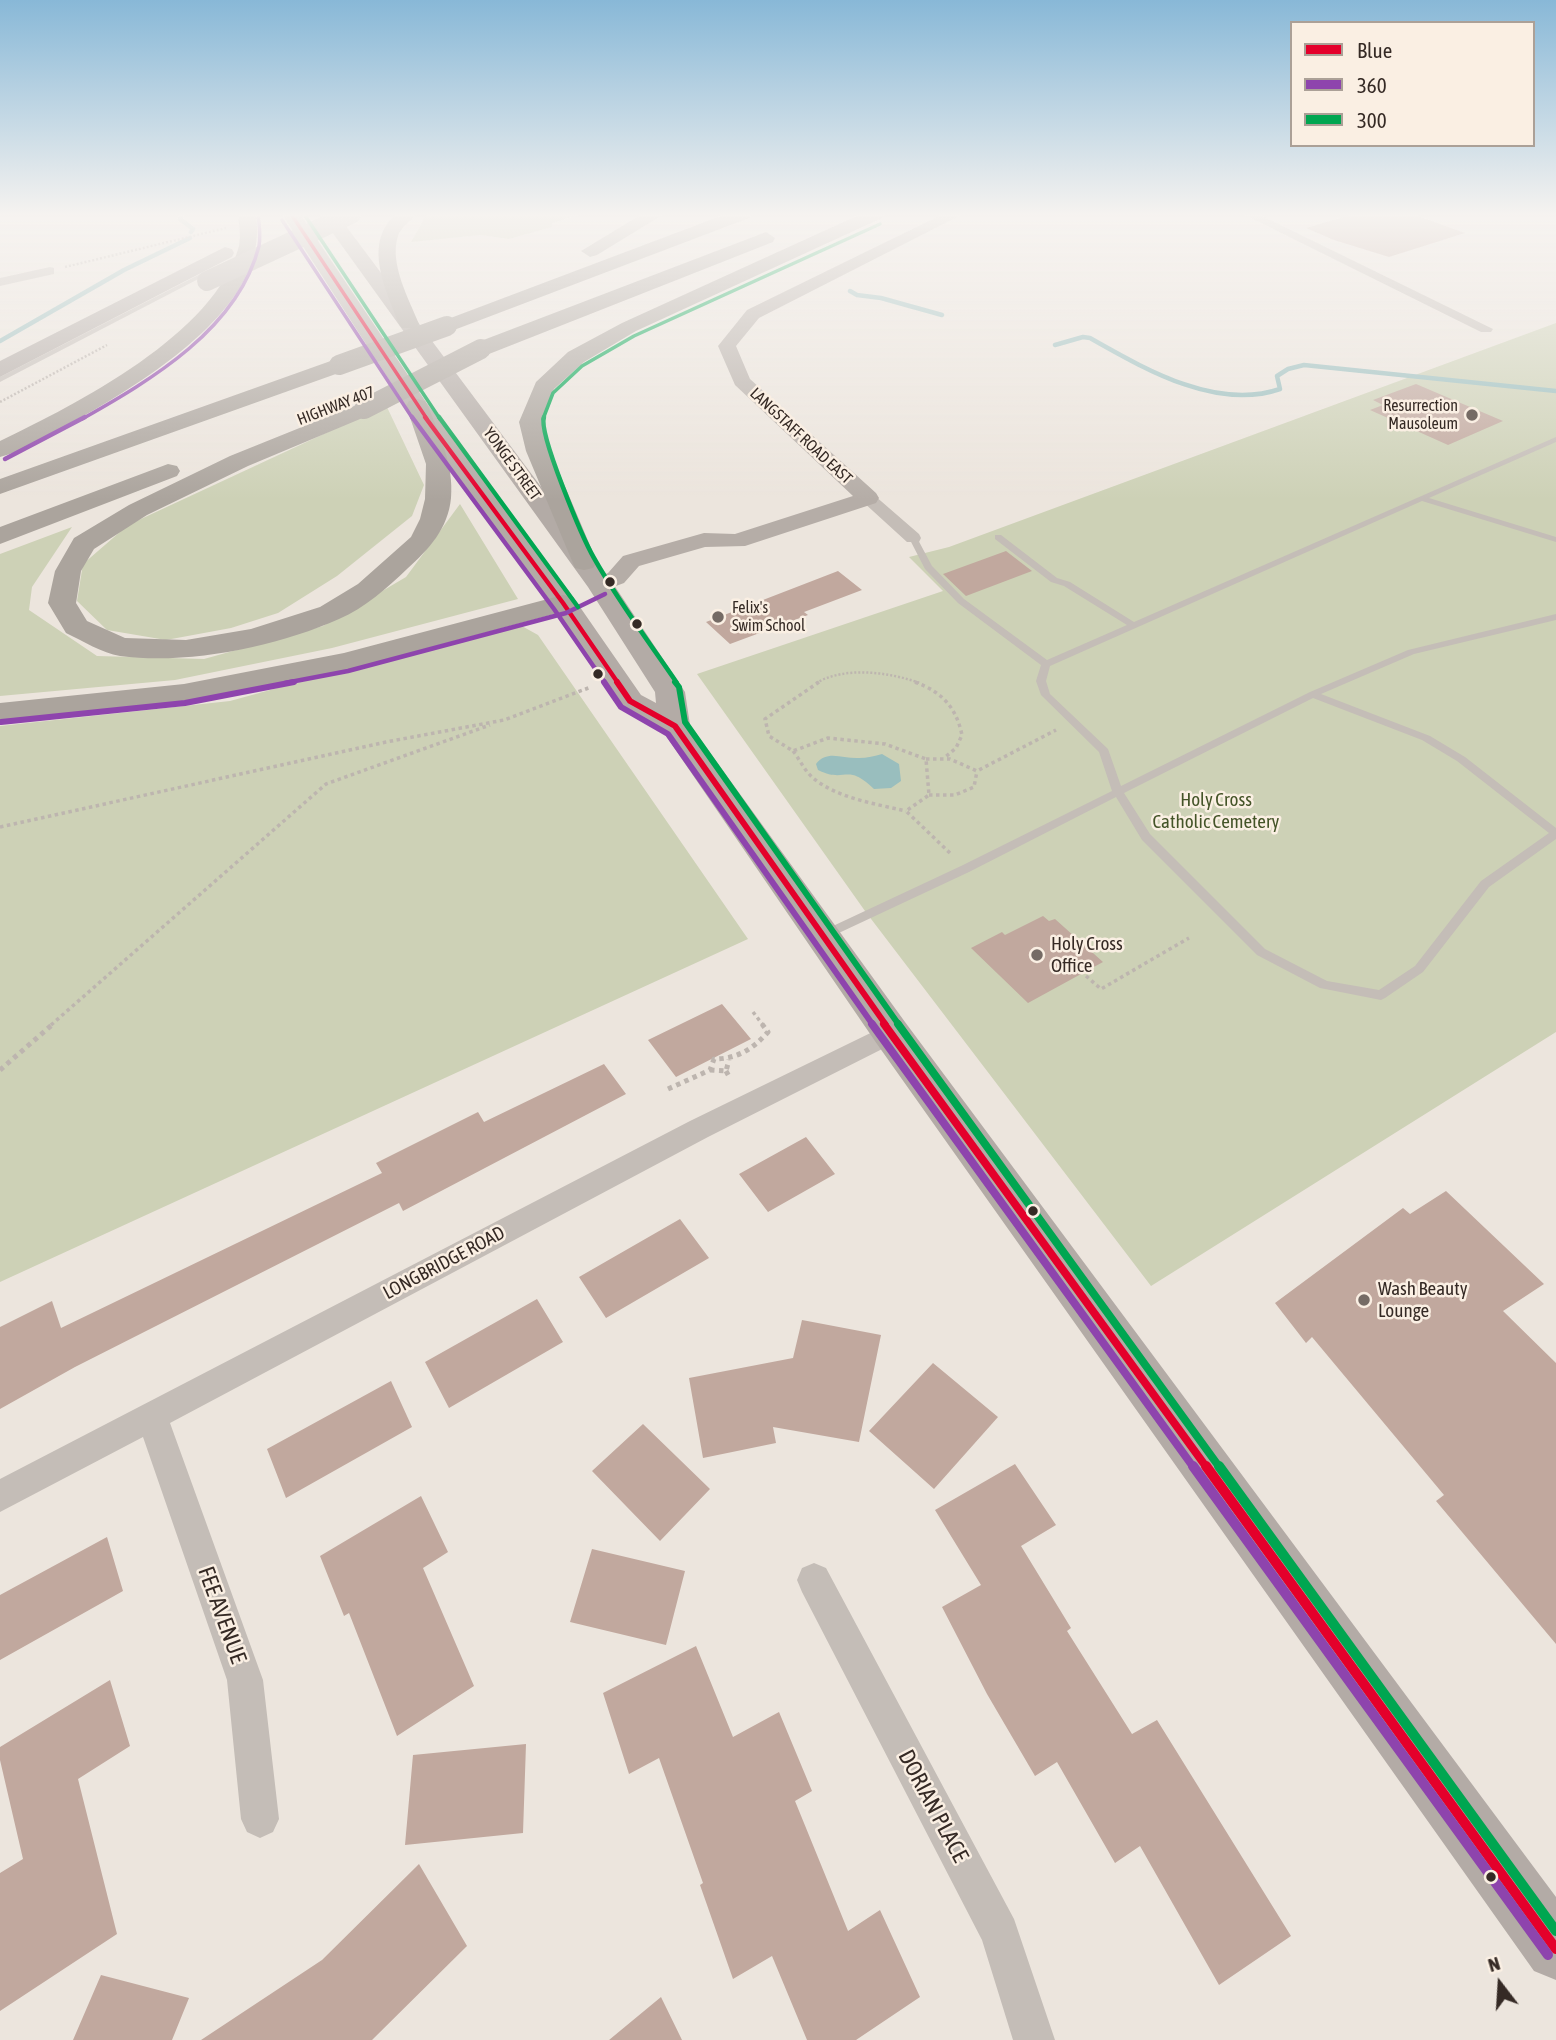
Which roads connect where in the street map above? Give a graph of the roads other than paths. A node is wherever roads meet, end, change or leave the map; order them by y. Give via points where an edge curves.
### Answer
1 (118, 309) edge
2 (142, 309) edge
3 (148, 309) edge
4 (213, 309) edge
5 (353, 309) edge
6 (398, 309) edge
7 (404, 309) edge
8 (471, 309) edge
9 (479, 309) edge
10 (583, 309) edge
11 (668, 309) edge
12 (763, 309) edge
13 (1445, 309) edge
14 (449, 320) junction
15 (409, 324) junction
16 (1486, 329) dead end
17 (0, 370) edge
18 (0, 380) edge
19 (0, 391) edge
20 (362, 403) junction
21 (417, 406) junction
22 (1556, 439) edge
23 (0, 450) edge
24 (0, 487) edge
25 (868, 498) junction
26 (1420, 498) junction
27 (0, 536) edge
28 (998, 537) dead end
29 (912, 538) joint
30 (1556, 540) edge
31 (600, 575) junction
32 (563, 603) junction
33 (1556, 617) edge
34 (1135, 626) junction
35 (1046, 664) junction
36 (1313, 694) junction
37 (0, 712) edge
38 (675, 726) junction
39 (1117, 791) junction
40 (1556, 833) edge
41 (822, 936) junction
42 (891, 1033) junction
43 (152, 1418) junction
44 (0, 1496) edge
45 (814, 1580) dead end
46 (260, 1819) dead end
47 (1556, 1950) edge
48 (1034, 2040) edge

1 - 17 main road
2 - 18 lane
3 - 19 main road
4 - 23 highway via 155,360 90,403
5 - 21 main road, YONGE STREET
6 - 15 main road, YONGE STREET
7 - 15 highway
8 - 14 highway
9 - 14 highway, HIGHWAY 407
10 - 20 highway, bridge
11 - 31 highway via 576,357 544,387 531,422 538,451
12 - 25 street, LANGSTAFF ROAD EAST via 753,314 727,346 742,382
13 - 16 street
14 - 24 highway, HIGHWAY 407, bridge via 393,346
15 - 31 main road, YONGE STREET
20 - 21 highway via 138,510 83,544 68,571 62,603 76,627 120,647 186,649 256,637 330,613 368,590 422,541 433,519 438,464
20 - 27 highway, HIGHWAY 407
21 - 32 main road, YONGE STREET
22 - 26 lane
25 - 29 street, LANGSTAFF ROAD EAST
25 - 31 street, LANGSTAFF ROAD EAST via 737,541 724,557 652,577
26 - 30 lane
26 - 34 lane
28 - 34 lane via 1054,580
29 - 35 lane via 928,567 961,601
31 - 32 main road
31 - 38 main road, YONGE STREET via 670,692
32 - 37 highway via 346,661 184,692
32 - 38 main road, YONGE STREET via 630,701
33 - 36 lane via 1411,652
34 - 35 lane
35 - 39 lane via 1041,681 1046,695 1104,751
36 - 39 lane
36 - 40 lane via 1426,738
38 - 41 main road, YONGE STREET
39 - 40 lane via 1146,837 1261,953 1324,985 1381,995 1419,969 1485,884
39 - 41 lane
41 - 42 main road, YONGE STREET
42 - 43 street, LONGBRIDGE ROAD via 699,1129
42 - 47 main road, YONGE STREET
43 - 44 street, LONGBRIDGE ROAD
43 - 46 street, FEE AVENUE via 245,1680
45 - 48 street, DORIAN PLACE via 1000,1933

